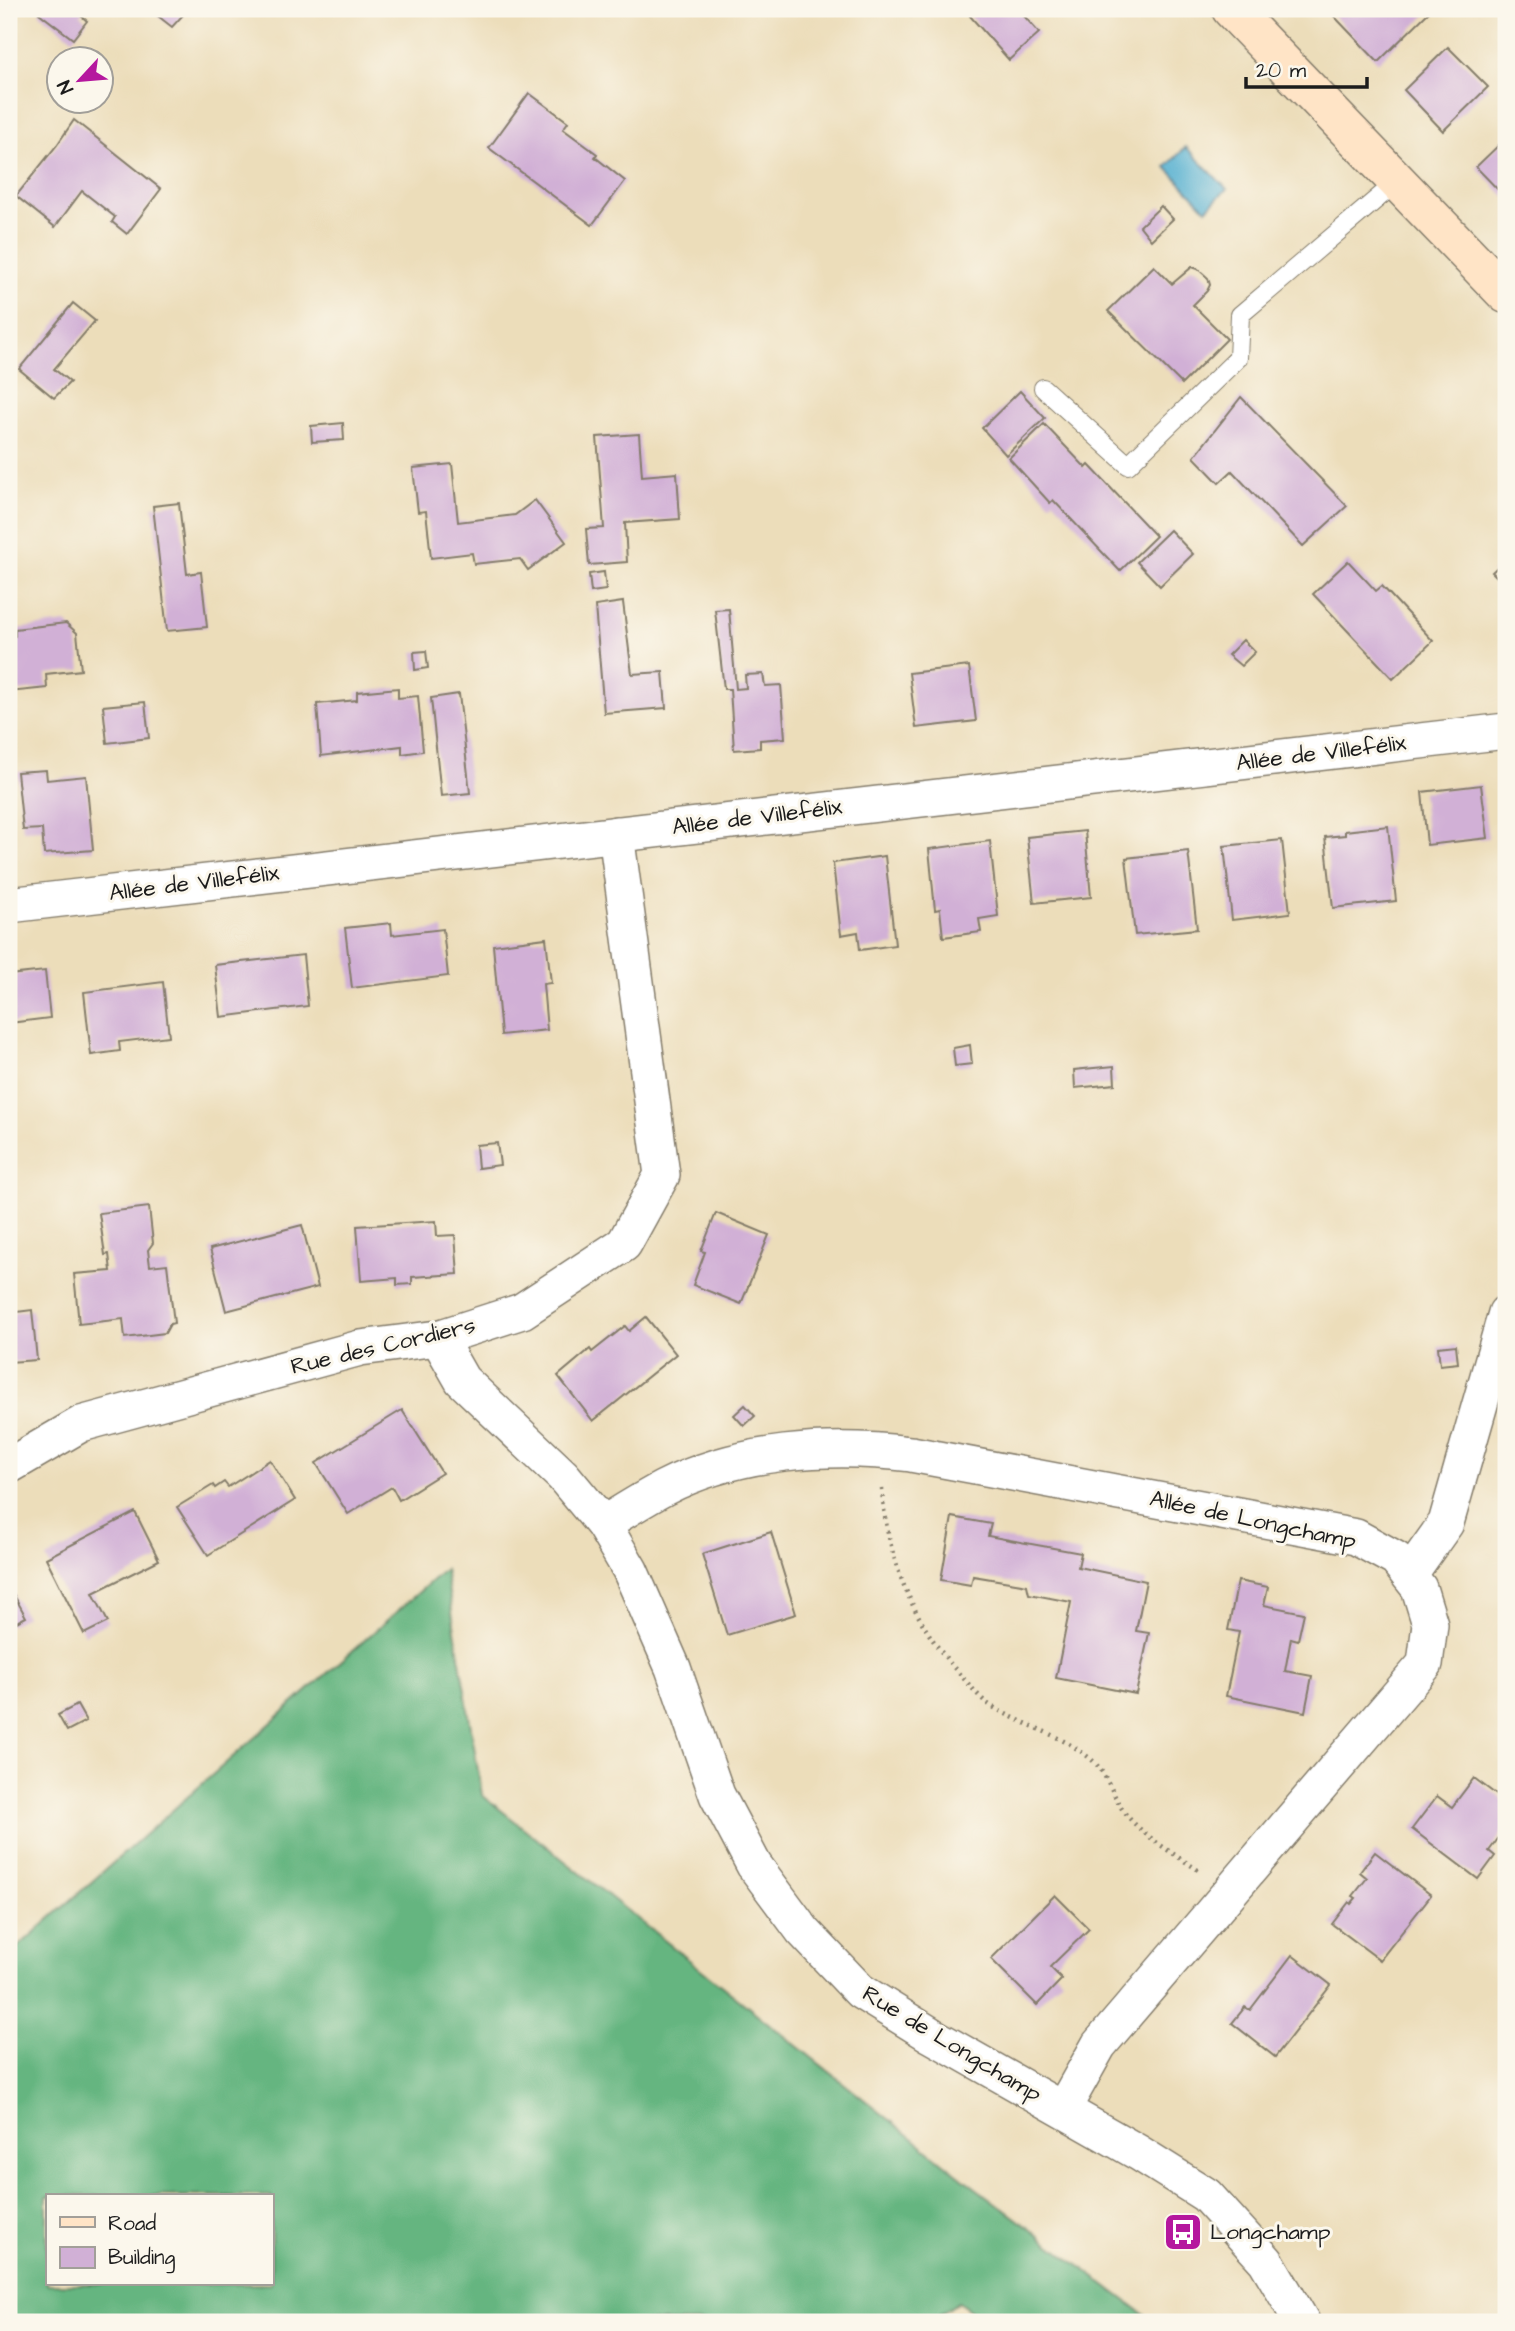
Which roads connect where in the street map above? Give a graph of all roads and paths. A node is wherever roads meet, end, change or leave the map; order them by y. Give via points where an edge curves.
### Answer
1 (1231, 9) edge
2 (1398, 181) junction
3 (1506, 294) edge
4 (1043, 388) dead end
5 (1506, 731) edge
6 (616, 834) junction
7 (9, 905) edge
8 (1506, 1313) edge
9 (438, 1338) junction
10 (880, 1450) junction
11 (9, 1466) edge
12 (604, 1524) junction
13 (1409, 1575) junction
14 (1231, 1892) junction
15 (1063, 2109) junction
16 (1302, 2322) edge

1 - 2 main road
2 - 3 main road
2 - 4 lane via 1240,315 1238,358 1128,465
5 - 6 street, Allée de Villefélix
6 - 7 street, Allée de Villefélix
6 - 9 street, Rue des Cordiers via 662,1175 624,1244 522,1311
8 - 13 street via 1446,1523
9 - 11 street, Rue des Cordiers via 360,1348 81,1424
9 - 12 street, Rue de Longchamp via 462,1380 563,1476
10 - 12 street, Allée de Longchamp via 788,1451 723,1466 666,1487
10 - 13 street, Allée de Longchamp via 1356,1536 1396,1559
10 - 14 path via 884,1514 899,1576 946,1660 989,1706 1067,1742 1094,1762 1128,1817 1155,1842
12 - 15 street, Rue de Longchamp via 630,1570 673,1668 717,1795 754,1865 803,1931 860,1991
13 - 14 street, Allée de Longchamp via 1419,1588 1430,1624 1425,1664
14 - 15 street, Allée de Longchamp via 1099,2045
15 - 16 street, Rue de Longchamp via 1206,2195 1266,2261

